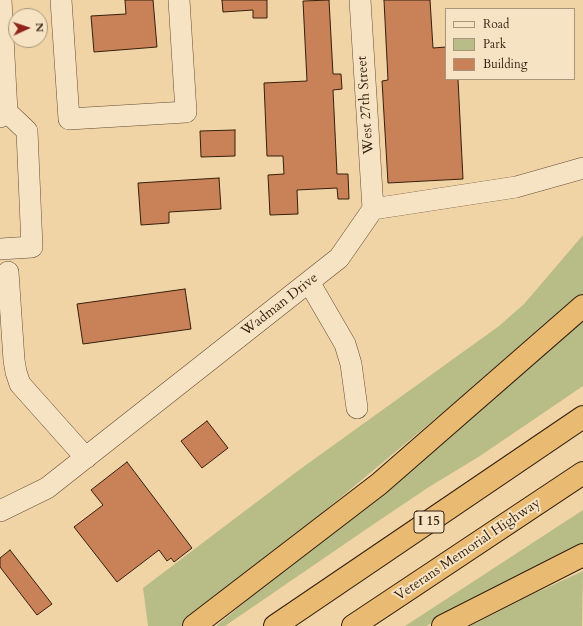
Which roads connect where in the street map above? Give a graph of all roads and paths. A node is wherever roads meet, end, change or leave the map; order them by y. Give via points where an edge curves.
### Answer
1 (1, 0) edge
2 (61, 0) edge
3 (178, 0) edge
4 (360, 0) edge
5 (3, 114) edge
6 (583, 168) edge
7 (373, 210) junction
8 (0, 249) edge
9 (8, 272) dead end
10 (309, 282) junction
11 (583, 306) edge
12 (7, 344) edge
13 (357, 408) dead end
14 (583, 417) edge
15 (86, 458) junction
16 (583, 473) edge
17 (0, 511) edge
18 (583, 555) edge
19 (194, 626) edge
20 (275, 626) edge
21 (353, 626) edge
22 (443, 626) edge

1 - 5 street
2 - 3 street via 69,119 186,112
4 - 7 street, West 27th Street
5 - 8 street via 27,131 32,247
6 - 7 street via 516,187
7 - 10 street, Wadman Drive via 339,258
9 - 12 street
10 - 13 street via 345,344 351,364
10 - 15 street, Wadman Drive
11 - 19 highway via 379,484
12 - 15 street via 20,384
14 - 20 highway, I 15
15 - 17 street, Wadman Drive via 47,488
16 - 21 highway, Veterans Memorial Highway
18 - 22 highway

